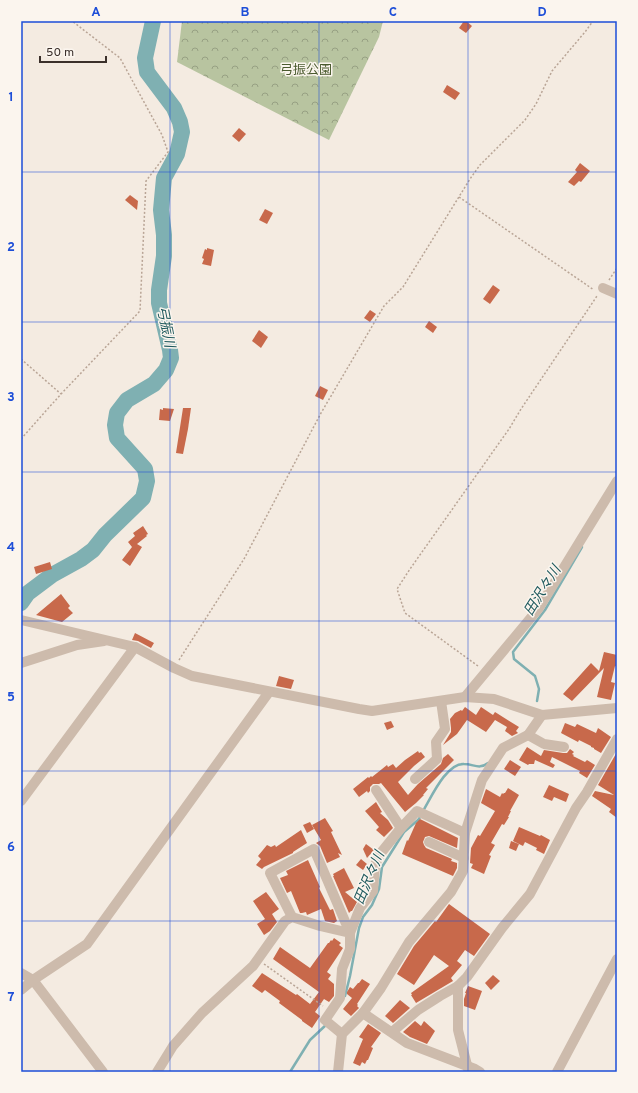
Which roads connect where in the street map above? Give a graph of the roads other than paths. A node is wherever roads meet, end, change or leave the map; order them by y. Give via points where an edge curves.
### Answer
1 (603, 288) dead end
2 (617, 294) edge
3 (617, 481) edge
4 (21, 620) edge
5 (108, 641) junction
6 (135, 647) junction
7 (21, 663) edge
8 (269, 692) junction
9 (465, 697) junction
10 (441, 701) junction
11 (617, 708) edge
12 (542, 715) junction
13 (528, 735) junction
14 (617, 739) edge
15 (564, 747) dead end
16 (415, 779) dead end
17 (376, 790) dead end
18 (21, 801) edge
19 (401, 828) junction
20 (465, 834) junction
21 (429, 842) dead end
22 (464, 858) junction
23 (292, 917) junction
24 (350, 933) junction
25 (617, 960) edge
26 (21, 973) edge
27 (33, 980) junction
28 (458, 986) junction
29 (21, 990) edge
30 (363, 1013) junction
31 (392, 1032) junction
32 (342, 1034) junction
33 (468, 1069) edge
34 (103, 1072) edge
35 (157, 1072) edge
36 (338, 1072) edge
37 (480, 1072) edge
38 (557, 1072) edge

1 - 2 street
3 - 9 street via 539,608
4 - 5 street
5 - 6 street
5 - 7 street via 77,645
6 - 8 street via 192,676
6 - 18 street
8 - 10 street via 372,711
8 - 27 street via 87,944
9 - 10 street
9 - 12 street via 494,699
10 - 16 street via 445,729 436,742 437,759
11 - 12 street
12 - 13 street
13 - 15 street via 544,744
13 - 20 street via 503,748 482,780
14 - 28 street via 530,894
17 - 19 street
19 - 20 street via 417,811
19 - 24 street via 380,854 375,865 373,891 360,908
20 - 22 street
21 - 22 street
22 - 30 street via 463,871 451,892 409,942
23 - 24 street
23 - 24 street via 270,873 314,849
23 - 35 street via 284,921 253,966 202,1013 173,1046
24 - 32 street via 350,949 342,969 340,998 329,1020
25 - 38 street
26 - 27 street
27 - 29 street
27 - 34 street
28 - 31 street via 418,1010
28 - 33 street via 458,1030
30 - 31 street
30 - 32 street
31 - 33 street via 407,1043
32 - 36 street
33 - 37 street

